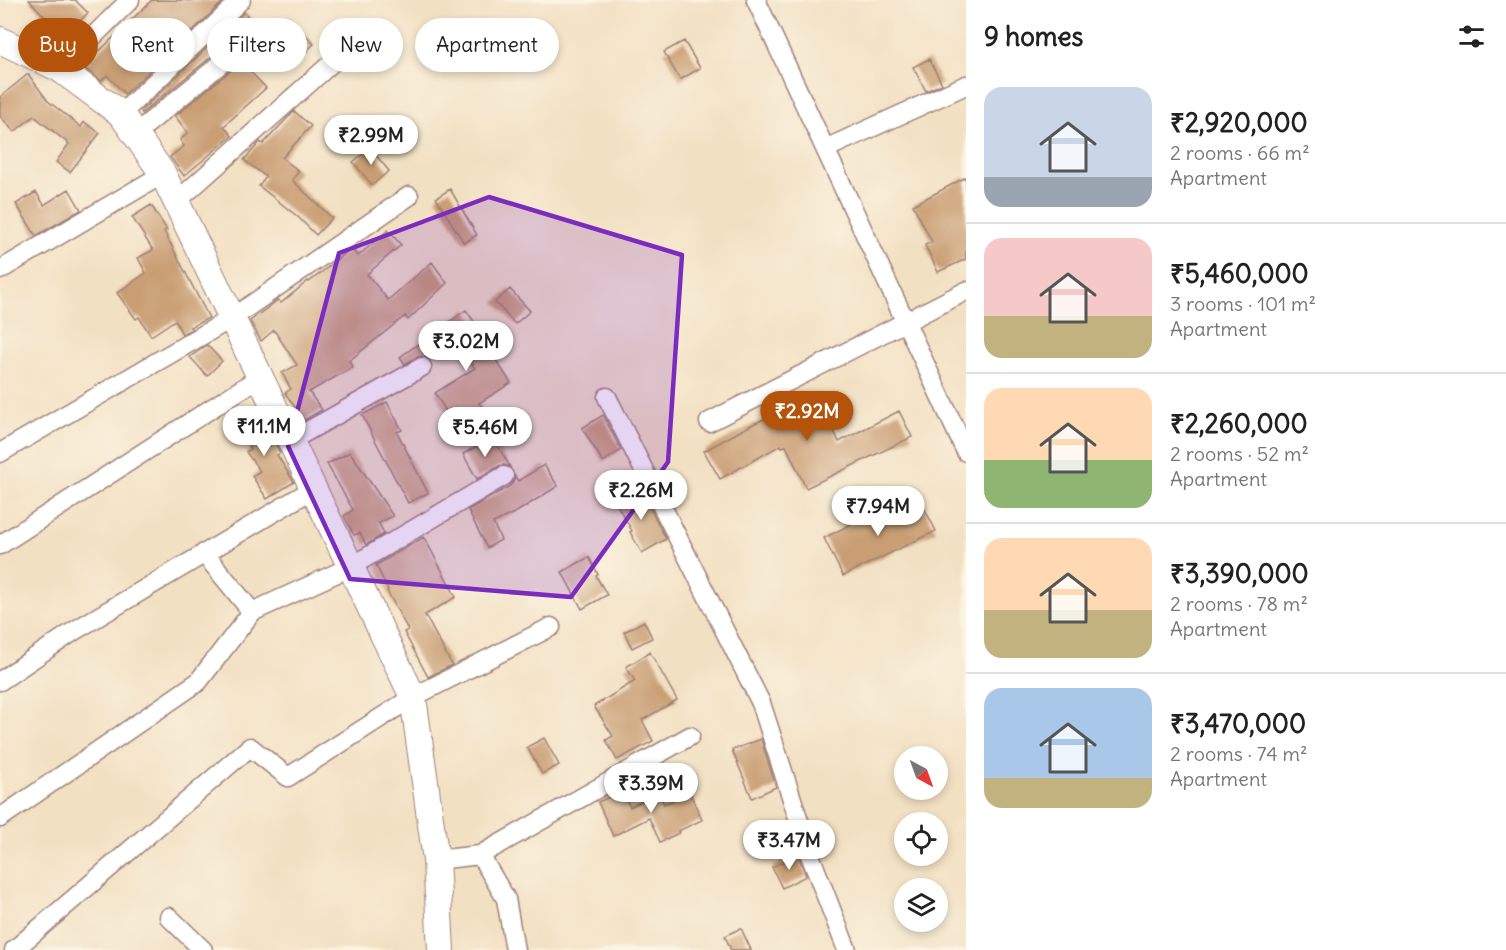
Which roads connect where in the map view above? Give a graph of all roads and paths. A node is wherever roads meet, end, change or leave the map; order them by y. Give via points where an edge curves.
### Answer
1 (130, 0) edge
2 (241, 0) edge
3 (756, 0) edge
4 (98, 32) edge
5 (0, 40) edge
6 (18, 49) edge
7 (207, 71) edge
8 (64, 72) edge
9 (322, 72) edge
10 (966, 85) edge
11 (128, 124) junction
12 (825, 149) junction
13 (162, 174) junction
14 (409, 196) dead end
15 (176, 202) junction
16 (0, 270) edge
17 (966, 291) edge
18 (232, 318) junction
19 (905, 323) junction
20 (422, 367) dead end
21 (260, 377) junction
22 (607, 397) dead end
23 (709, 422) dead end
24 (290, 441) junction
25 (966, 452) edge
26 (0, 453) edge
27 (504, 476) dead end
28 (313, 489) junction
29 (0, 544) edge
30 (204, 553) junction
31 (350, 567) junction
32 (252, 612) junction
33 (551, 627) dead end
34 (0, 681) edge
35 (413, 698) junction
36 (690, 736) dead end
37 (0, 818) edge
38 (480, 855) junction
39 (436, 860) junction
40 (169, 917) dead end
41 (14, 950) edge
42 (203, 950) edge
43 (441, 950) edge
44 (515, 950) edge
45 (847, 950) edge

1 - 4 street
2 - 11 street
3 - 12 street
5 - 6 street
7 - 11 street
8 - 11 street
9 - 15 street
10 - 12 street
11 - 13 street
12 - 19 street
13 - 15 street
13 - 16 street
14 - 18 street
15 - 18 street
17 - 19 street
18 - 21 street
18 - 26 street
19 - 23 street
19 - 25 street
20 - 24 street
21 - 24 street
21 - 29 street
22 - 45 street via 761,703 810,855
24 - 28 street
27 - 31 street
28 - 30 street
28 - 31 street
30 - 32 street
30 - 34 street via 74,631
31 - 32 street
31 - 35 street
32 - 37 street via 198,682
33 - 35 street
35 - 39 street
35 - 41 street via 288,777 250,747
36 - 38 street
38 - 39 street
38 - 44 street via 506,899
39 - 43 street
40 - 42 street

